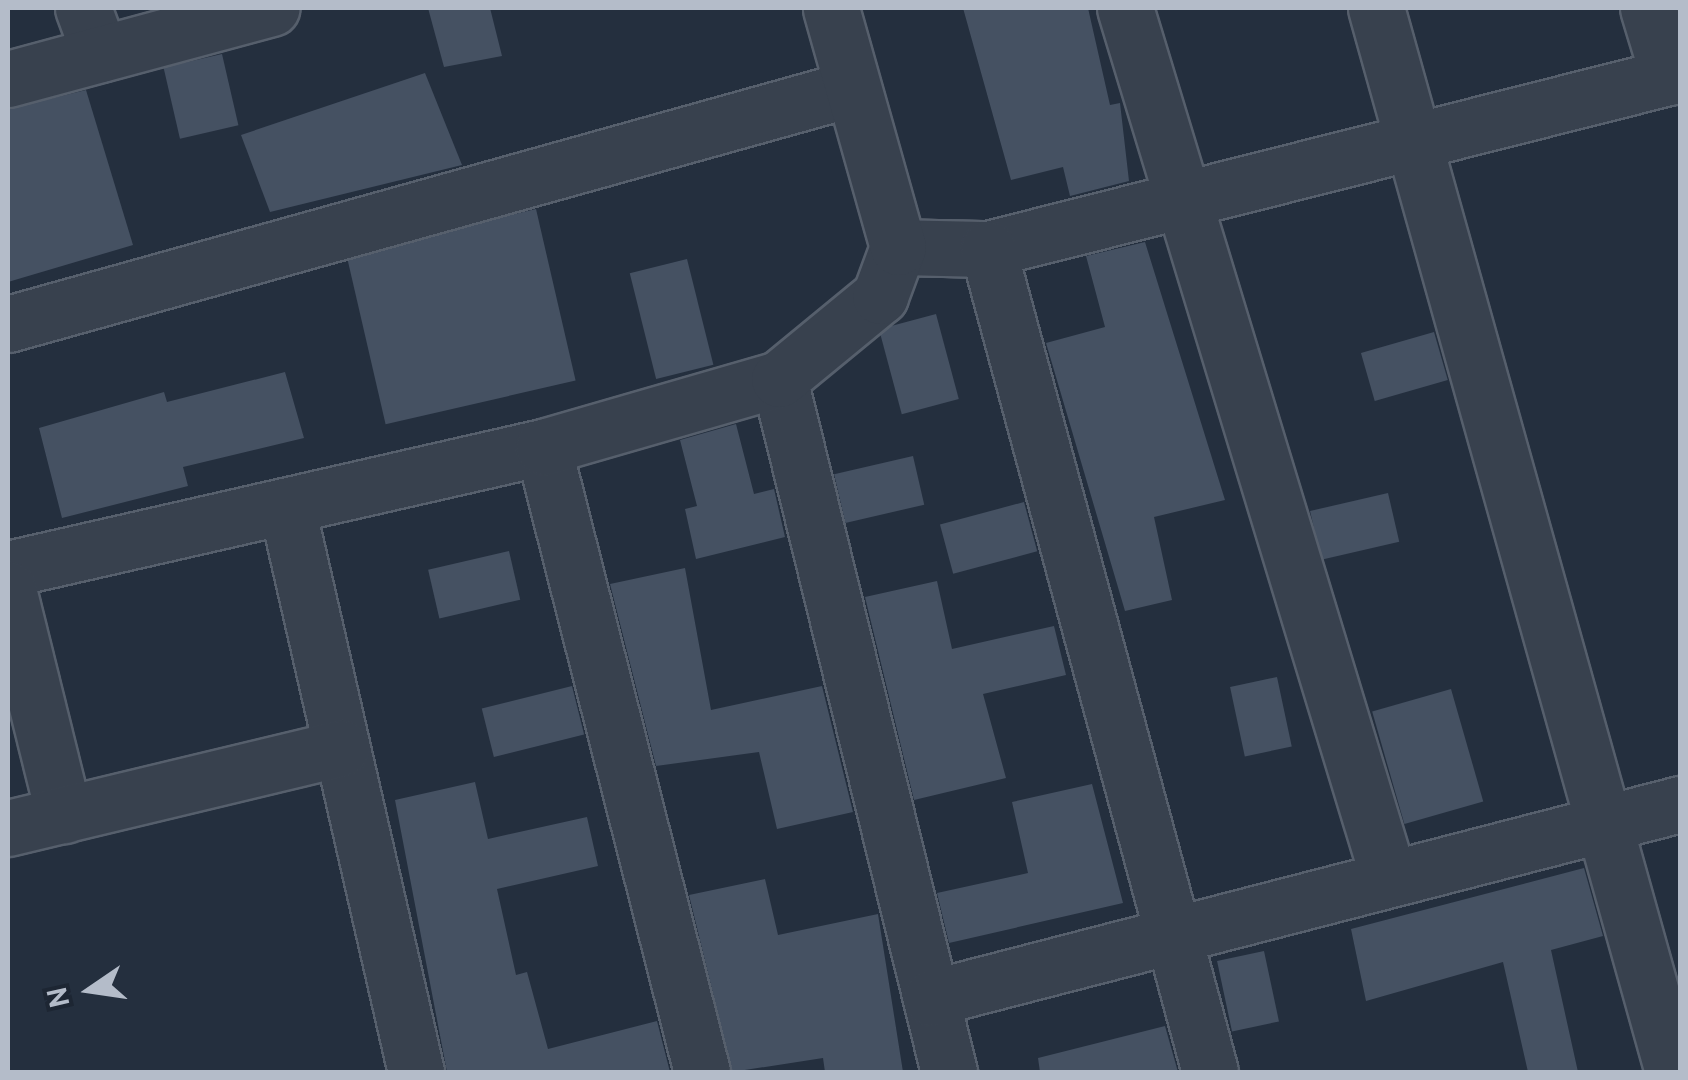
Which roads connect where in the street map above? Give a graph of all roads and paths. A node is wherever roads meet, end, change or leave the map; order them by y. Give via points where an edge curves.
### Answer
1 (272, 8) edge
2 (831, 8) edge
3 (1125, 8) edge
4 (1376, 8) edge
5 (1648, 8) edge
6 (91, 31) edge
7 (1675, 76) edge
8 (8, 79) edge
9 (853, 88) junction
10 (1413, 138) junction
11 (1183, 198) junction
12 (898, 247) junction
13 (988, 249) junction
14 (8, 324) edge
15 (779, 379) junction
16 (543, 447) junction
17 (287, 508) junction
18 (8, 569) edge
19 (8, 589) edge
20 (342, 748) junction
21 (1680, 804) edge
22 (64, 814) junction
23 (1608, 824) junction
24 (8, 828) edge
25 (1389, 879) junction
26 (1172, 934) junction
27 (931, 998) junction
28 (416, 1072) edge
29 (702, 1072) edge
30 (949, 1072) edge
31 (1210, 1072) edge
32 (1673, 1072) edge

1 - 6 street
2 - 9 street
3 - 11 street
4 - 10 street
5 - 7 street
6 - 8 street
7 - 10 street
9 - 12 street
9 - 14 street
10 - 11 street
10 - 23 street
11 - 13 street
11 - 25 street
12 - 13 street
12 - 15 street via 880,296
13 - 26 street
15 - 16 street
15 - 27 street
16 - 17 street
16 - 29 street
17 - 18 street
17 - 20 street
19 - 22 street
20 - 22 street
20 - 28 street
21 - 23 street
22 - 24 street
23 - 25 street
23 - 32 street
25 - 26 street
26 - 27 street
26 - 31 street
27 - 30 street

